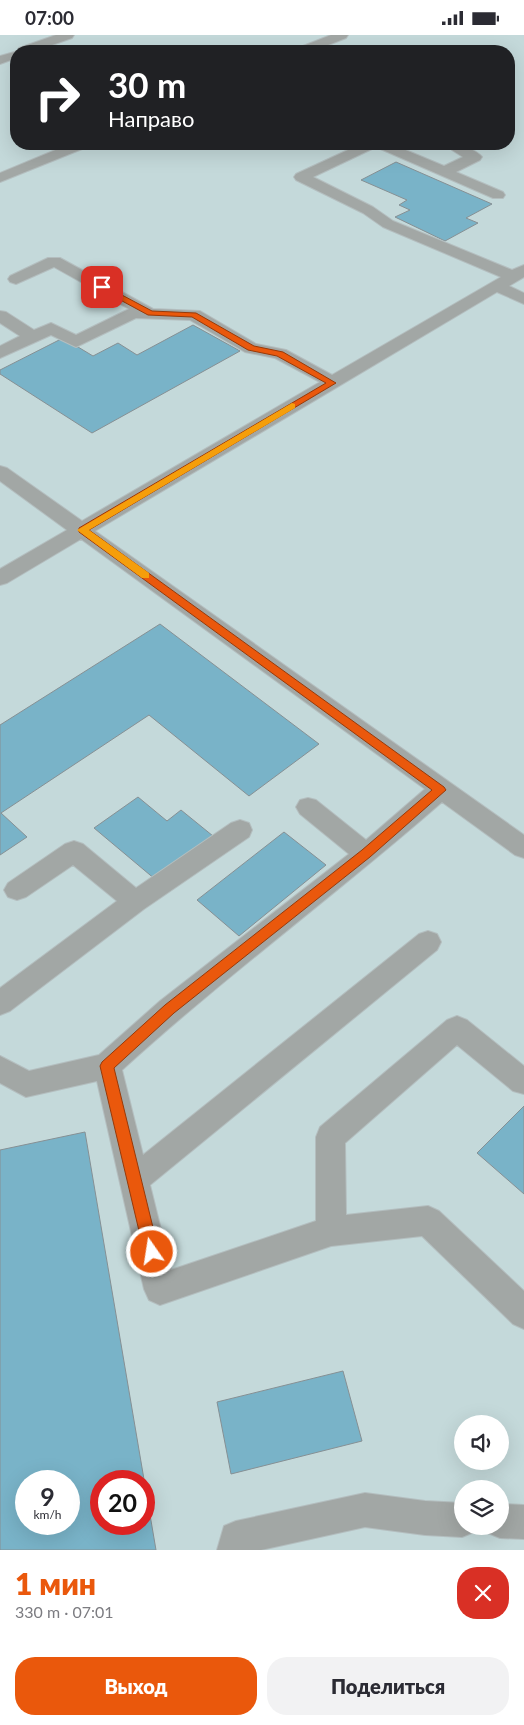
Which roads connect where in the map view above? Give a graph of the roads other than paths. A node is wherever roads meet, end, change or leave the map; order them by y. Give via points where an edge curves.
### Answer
1 (68, 35) edge
2 (342, 35) edge
3 (40, 45) edge
4 (318, 45) edge
5 (68, 150) edge
6 (359, 150) edge
7 (394, 150) edge
8 (459, 150) dead end
9 (444, 172) junction
10 (0, 178) edge
11 (498, 195) dead end
12 (511, 277) edge
13 (16, 279) dead end
14 (524, 299) edge
15 (150, 314) junction
16 (0, 316) edge
17 (33, 337) junction
18 (0, 353) edge
19 (332, 383) junction
20 (0, 472) edge
21 (82, 530) junction
22 (0, 578) edge
23 (440, 790) junction
24 (308, 807) dead end
25 (240, 830) dead end
26 (524, 848) edge
27 (366, 854) junction
28 (17, 890) dead end
29 (135, 902) junction
30 (428, 942) dead end
31 (0, 1003) edge
32 (107, 1066) junction
33 (0, 1068) edge
34 (523, 1082) dead end
35 (135, 1179) junction
36 (331, 1231) junction
37 (524, 1313) edge
38 (454, 1519) edge
39 (509, 1521) edge
40 (524, 1522) edge
41 (234, 1550) edge

1 - 3 lane
2 - 4 lane
5 - 10 lane
6 - 12 lane via 301,177 368,209 388,224
7 - 9 lane
8 - 9 lane via 474,157
9 - 11 lane
12 - 14 lane
12 - 19 lane
13 - 15 lane via 54,261
15 - 17 lane via 133,313 76,342 51,328
15 - 19 lane via 194,315 251,348 280,354
16 - 17 lane
17 - 18 lane
19 - 21 lane
20 - 21 lane
21 - 22 lane
21 - 23 lane
23 - 26 lane
23 - 27 lane
24 - 27 lane
25 - 29 lane
27 - 32 lane via 170,1009
28 - 29 lane via 74,851
29 - 31 lane
30 - 35 lane
32 - 33 lane via 26,1084
32 - 35 lane
34 - 36 lane via 457,1028 330,1137
35 - 36 lane via 160,1289
36 - 37 lane via 428,1221
38 - 41 lane via 365,1510 236,1538
39 - 40 lane

